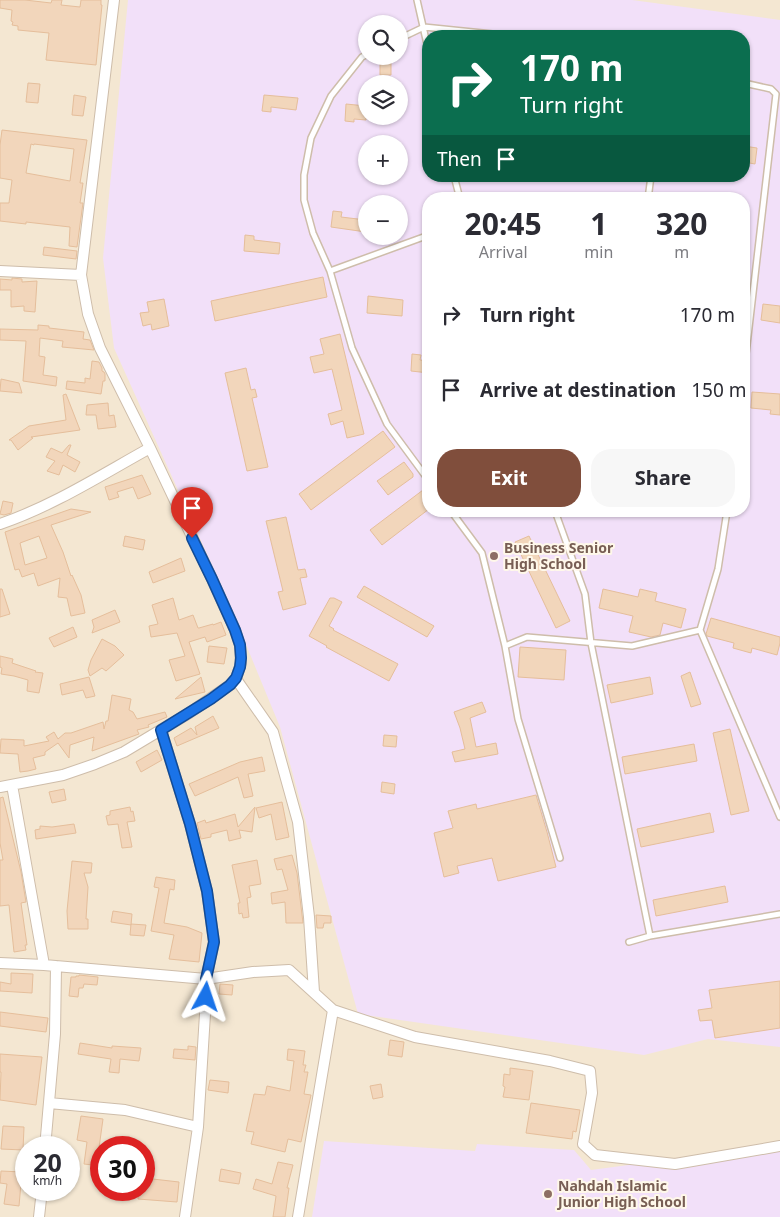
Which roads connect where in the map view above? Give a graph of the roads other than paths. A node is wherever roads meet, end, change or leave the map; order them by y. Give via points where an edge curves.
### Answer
1 (114, 0) edge
2 (417, 0) edge
3 (424, 28) junction
4 (446, 30) edge
5 (408, 36) edge
6 (358, 62) edge
7 (750, 84) edge
8 (422, 238) edge
9 (0, 271) edge
10 (330, 271) junction
11 (81, 275) junction
12 (750, 319) edge
13 (150, 448) junction
14 (422, 472) edge
15 (455, 517) edge
16 (558, 517) edge
17 (726, 517) edge
18 (0, 524) edge
19 (700, 630) junction
20 (591, 643) junction
21 (505, 646) junction
22 (236, 678) junction
23 (161, 730) junction
24 (12, 785) junction
25 (0, 787) edge
26 (780, 817) edge
27 (560, 858) dead end
28 (780, 914) edge
29 (650, 936) junction
30 (629, 942) dead end
31 (0, 964) edge
32 (44, 965) junction
33 (56, 966) junction
34 (206, 979) junction
35 (314, 992) junction
36 (333, 1010) junction
37 (49, 1103) junction
38 (198, 1127) junction
39 (46, 1136) edge
40 (780, 1146) edge
41 (41, 1201) edge
42 (40, 1217) edge
43 (185, 1217) edge
44 (298, 1217) edge

1 - 11 street
2 - 3 lane
3 - 4 lane
3 - 5 lane
6 - 10 lane via 331,96 311,138 304,175 304,200 313,233
7 - 12 lane via 771,89 776,94
8 - 10 lane
9 - 11 street
10 - 14 lane via 352,348 387,424
11 - 13 street via 88,314 100,348
13 - 18 street via 47,504
13 - 22 street via 235,630 241,658
15 - 21 lane via 482,553
16 - 20 lane via 585,594
17 - 19 lane via 718,569
19 - 20 lane via 632,646
19 - 26 lane
20 - 21 lane via 527,637
20 - 29 lane
21 - 27 lane via 518,720
22 - 23 street via 211,699
22 - 35 street via 273,732 298,822
23 - 24 street via 124,752 95,764 63,775
23 - 34 street via 207,891 214,942
24 - 25 street
24 - 32 street
28 - 29 lane
29 - 30 lane
31 - 32 street
32 - 33 street
33 - 34 street
33 - 37 street
34 - 35 street via 289,970
34 - 38 street
35 - 36 street
36 - 40 street via 414,1037 590,1071 592,1093 582,1144 595,1156 675,1164
36 - 44 street
37 - 38 street via 126,1110
37 - 39 street
38 - 43 street
41 - 42 street

